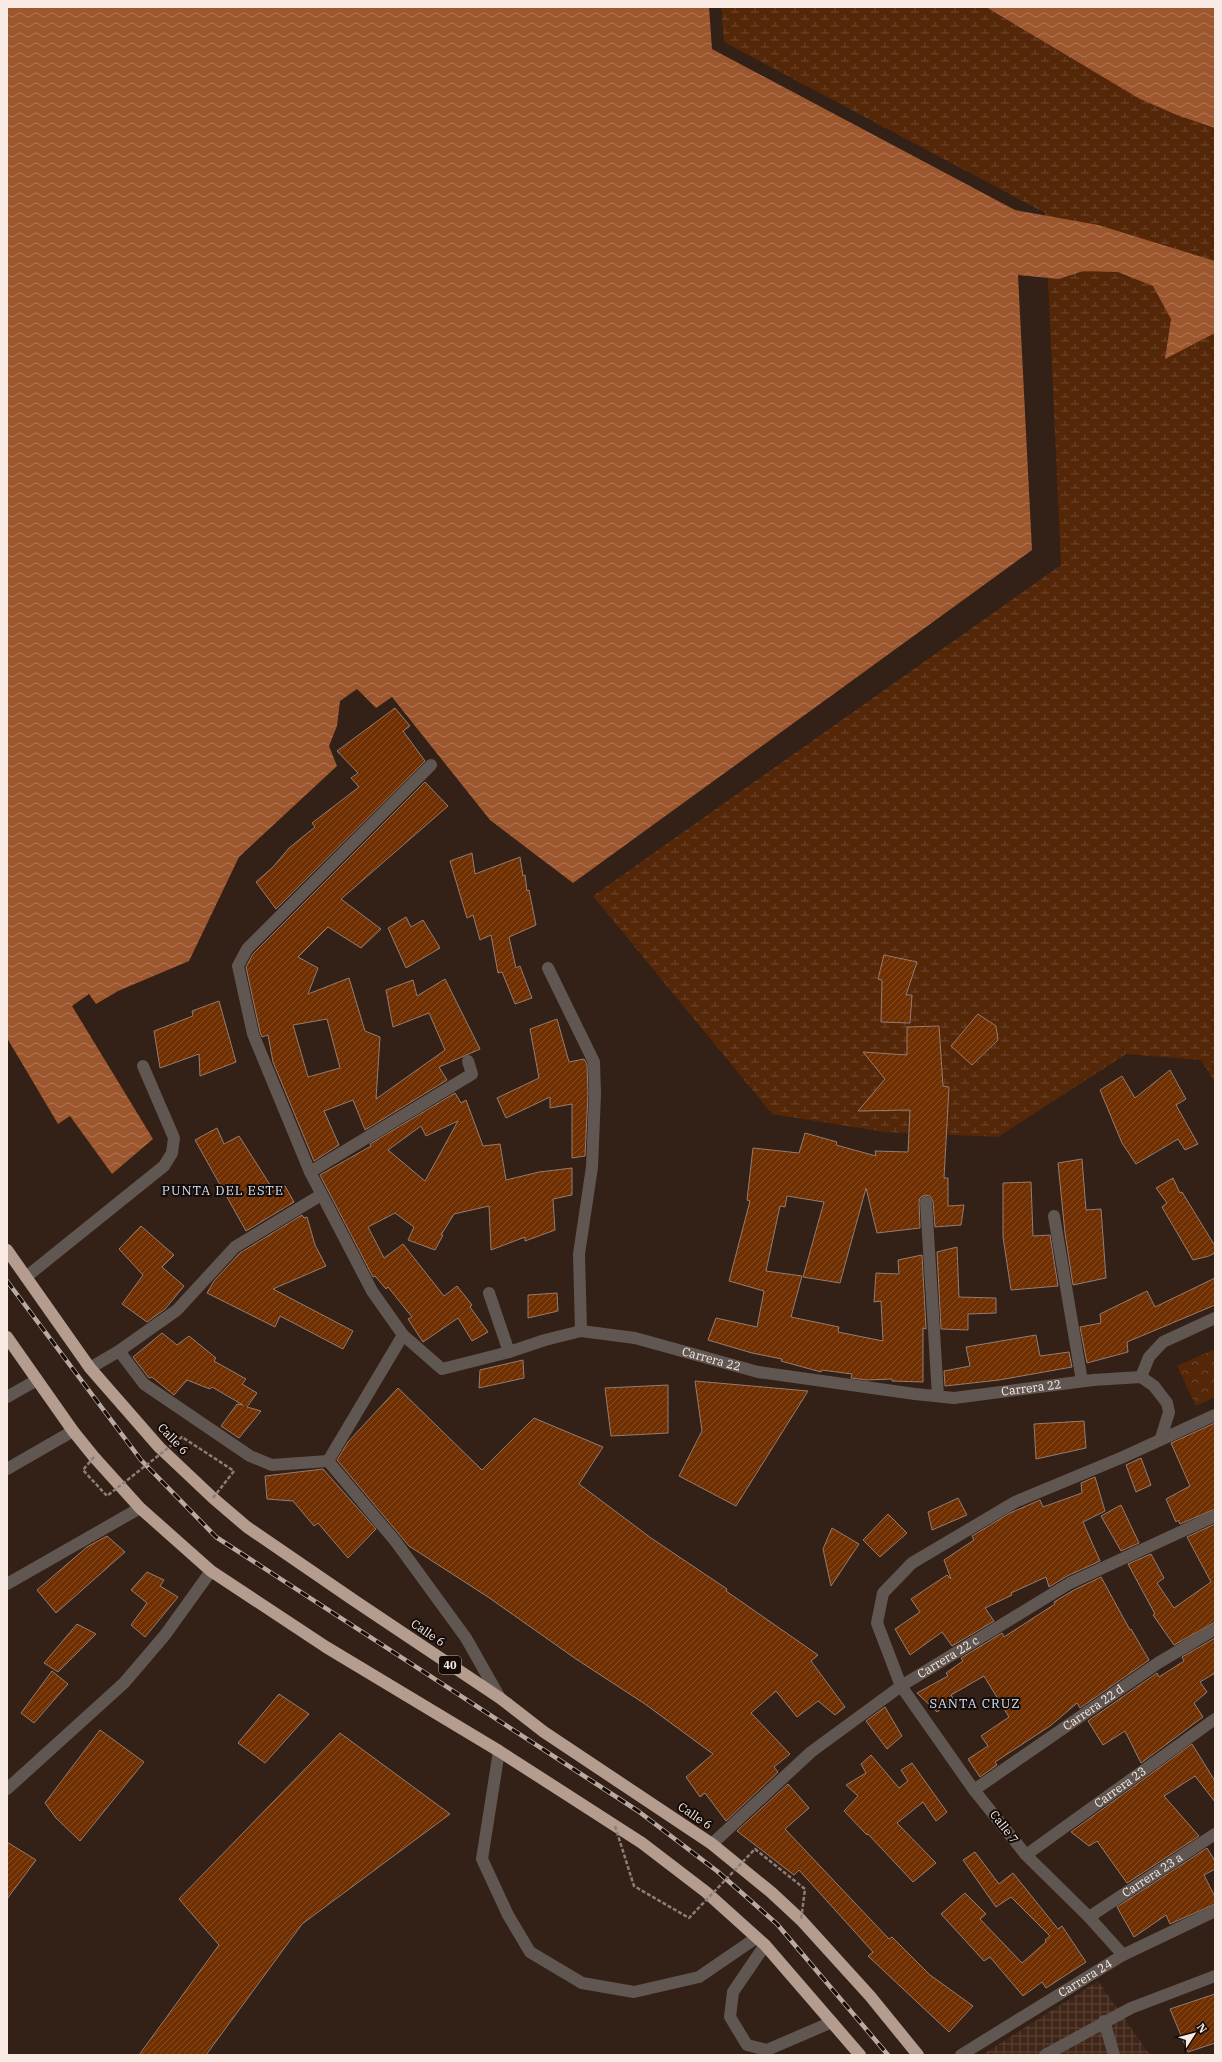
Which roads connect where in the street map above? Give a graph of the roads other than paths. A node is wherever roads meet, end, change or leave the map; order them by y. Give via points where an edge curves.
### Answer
1 (432, 765) dead end
2 (548, 968) dead end
3 (468, 1061) dead end
4 (143, 1066) dead end
5 (310, 1172) junction
6 (321, 1194) junction
7 (926, 1202) dead end
8 (1054, 1216) dead end
9 (7, 1250) edge
10 (26, 1277) junction
11 (489, 1293) dead end
12 (1215, 1318) edge
13 (581, 1331) junction
14 (403, 1335) junction
15 (7, 1337) edge
16 (119, 1351) junction
17 (509, 1352) junction
18 (90, 1368) junction
19 (1141, 1377) junction
20 (37, 1380) junction
21 (1082, 1381) junction
22 (938, 1396) junction
23 (7, 1397) edge
24 (1215, 1415) edge
25 (73, 1431) junction
26 (1161, 1438) junction
27 (328, 1461) junction
28 (7, 1470) edge
29 (140, 1508) junction
30 (1215, 1516) edge
31 (211, 1571) junction
32 (7, 1584) edge
33 (1215, 1629) edge
34 (901, 1686) junction
35 (500, 1698) junction
36 (1215, 1719) edge
37 (499, 1751) junction
38 (7, 1789) edge
39 (974, 1790) junction
40 (1215, 1834) edge
41 (712, 1844) junction
42 (1026, 1855) junction
43 (1215, 1912) edge
44 (1089, 1917) junction
45 (761, 1941) junction
46 (1123, 1955) junction
47 (1215, 1976) edge
48 (1104, 2021) junction
49 (832, 2022) junction
50 (860, 2055) edge
51 (918, 2055) edge
52 (961, 2055) edge
53 (1044, 2055) edge
54 (1114, 2055) edge

1 - 5 street via 247,949 238,966 253,1034
2 - 13 street via 594,1062 596,1094 592,1167 579,1254
3 - 5 street via 472,1074
4 - 10 street via 174,1138 172,1153 164,1166
5 - 6 street
6 - 14 street via 372,1290
6 - 16 street via 235,1246 176,1310
7 - 22 street
8 - 21 street
9 - 10 highway, Calle 6 / 40
10 - 18 highway, Calle 6 / 40
11 - 17 street
12 - 19 street via 1163,1342 1149,1357
13 - 17 street, Carrera 22
13 - 22 street, Carrera 22 via 635,1338 758,1372
14 - 17 street, Carrera 22 via 442,1369
14 - 27 street
15 - 20 highway
16 - 18 street
16 - 27 street via 144,1384 250,1456 272,1465
18 - 35 highway, Calle 6 / 40 via 159,1447 247,1527
19 - 21 street, Carrera 22
19 - 26 street via 1154,1386 1167,1403 1169,1412
20 - 23 street
20 - 25 highway
21 - 22 street, Carrera 22 via 954,1398
24 - 26 street
25 - 28 street
25 - 29 highway
26 - 34 street via 1123,1458 1015,1502 912,1562 883,1593 877,1623
27 - 35 street via 396,1542 466,1638
29 - 31 highway
29 - 32 street
30 - 34 street, Carrera 22 c via 1070,1583
31 - 37 highway via 326,1647
31 - 38 street via 165,1635 124,1683
33 - 39 street, Carrera 22 d via 1158,1663
34 - 39 street, Calle 7
34 - 41 street, Carrera 22 c via 811,1752
35 - 41 highway, Calle 6 / 40 via 544,1732
36 - 42 street, Carrera 23
37 - 45 highway via 642,1843 706,1892
37 - 45 street via 482,1859 508,1915 530,1952 582,1983 634,1992 699,1977
39 - 42 street, Calle 7
40 - 44 street, Carrera 23 a
41 - 51 highway, Calle 6 / 40 via 801,1920 870,1996
42 - 44 street, Calle 7
43 - 46 street, Carrera 24
44 - 46 street, Calle 7
45 - 49 highway
45 - 49 street via 733,1992 730,2017 747,2045 766,2050
46 - 52 street, Carrera 24
47 - 48 street
48 - 53 street
48 - 54 street
49 - 50 highway

